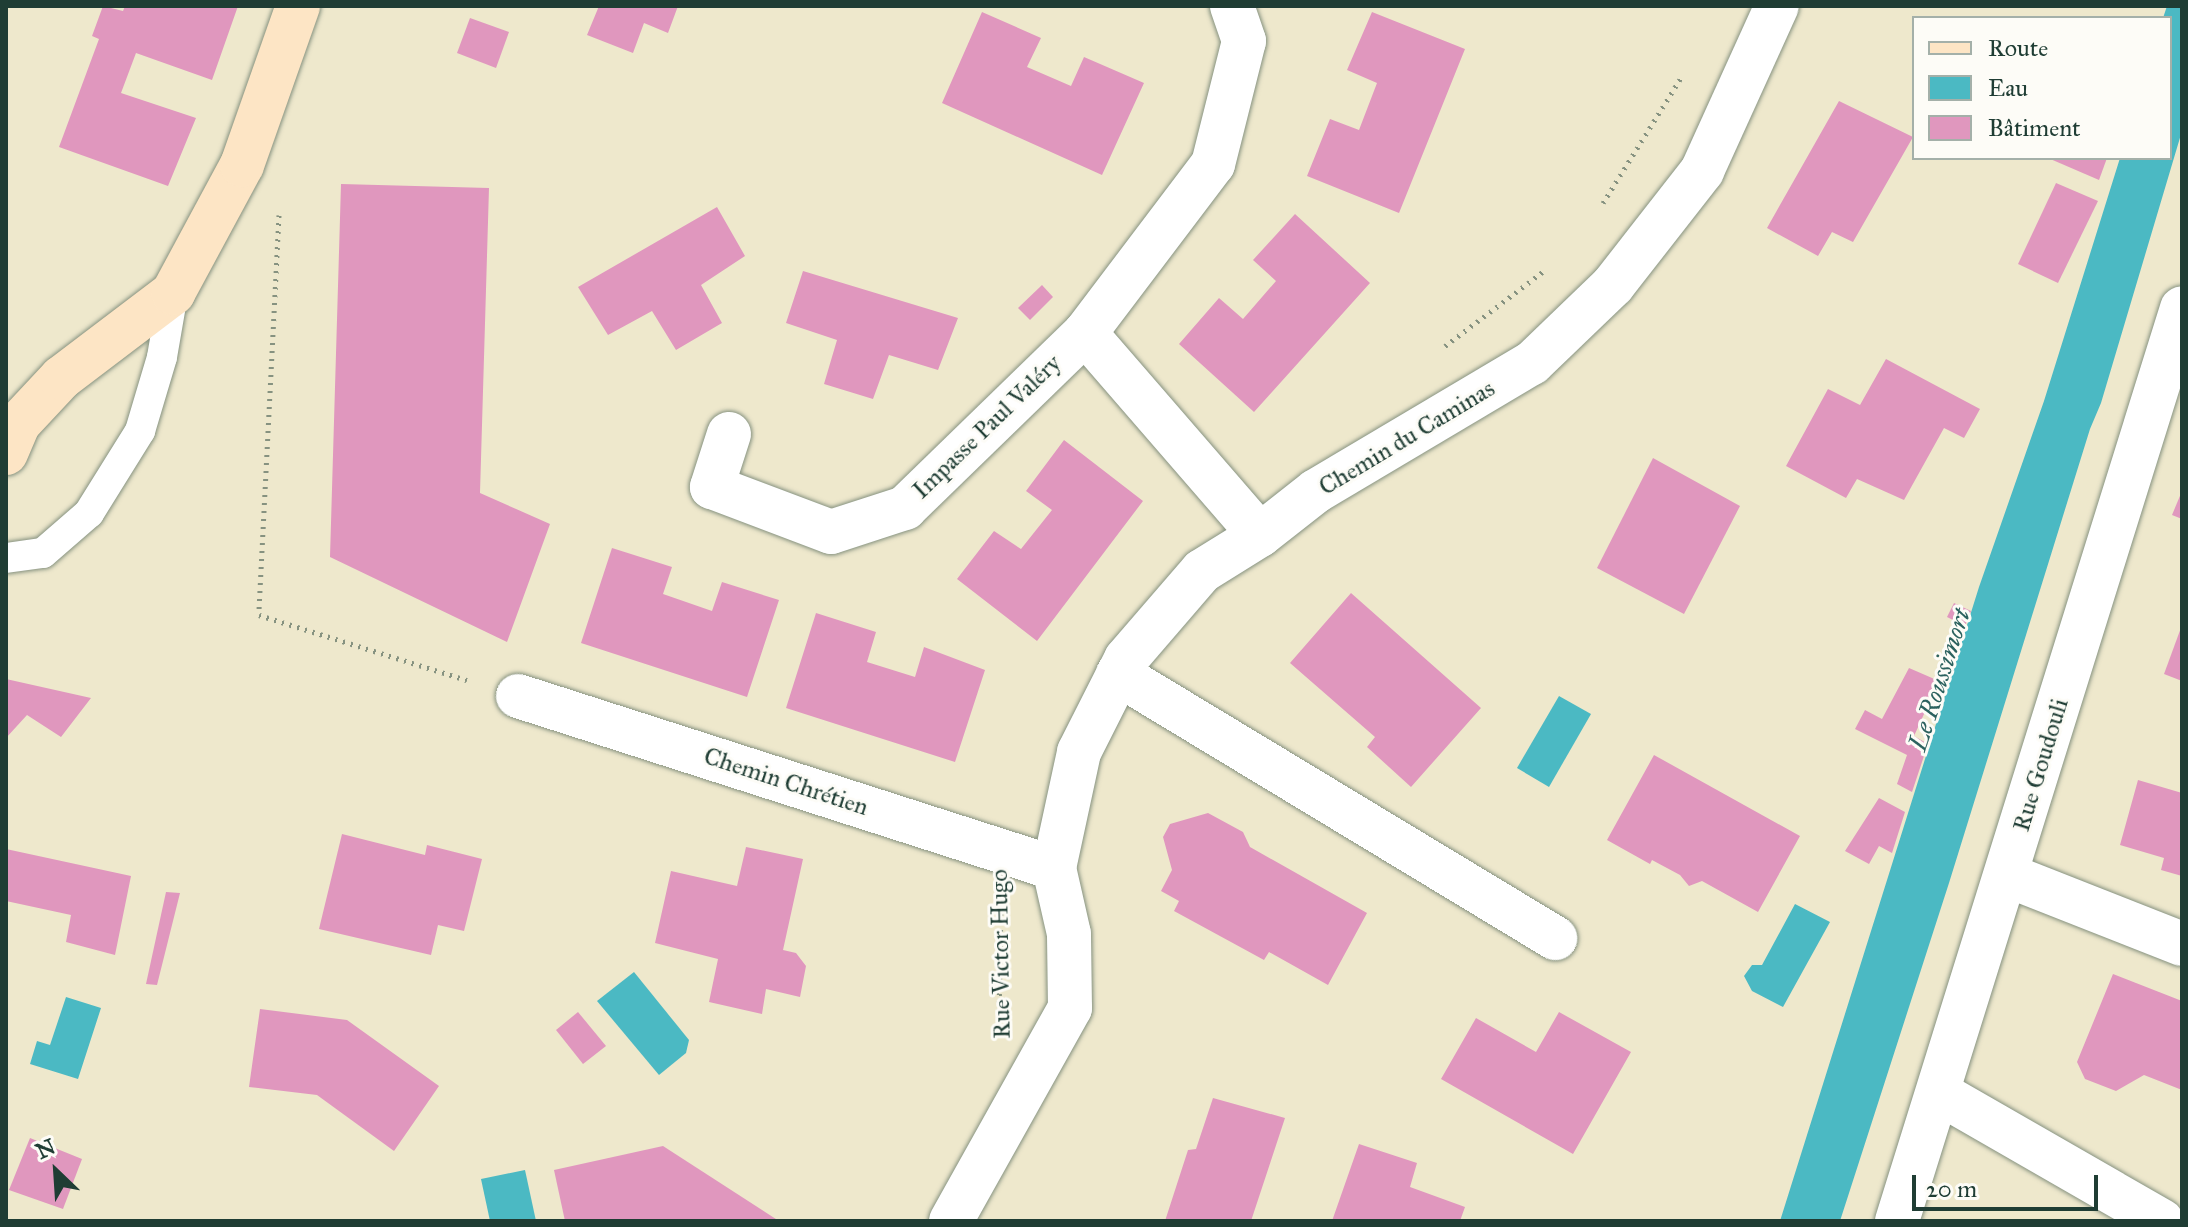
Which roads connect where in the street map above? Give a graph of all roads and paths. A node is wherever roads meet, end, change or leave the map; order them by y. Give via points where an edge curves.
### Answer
1 (298, 6) edge
2 (1232, 6) edge
3 (1777, 6) edge
4 (242, 165) junction
5 (173, 293) junction
6 (2182, 308) edge
7 (1085, 333) junction
8 (2166, 421) edge
9 (10, 430) edge
10 (729, 434) dead end
11 (1260, 535) junction
12 (6, 558) edge
13 (1118, 674) junction
14 (518, 696) joint
15 (999, 851) junction
16 (1054, 868) junction
17 (2007, 875) junction
18 (1555, 938) dead end
19 (2182, 944) edge
20 (999, 1022) dead end
21 (1939, 1093) junction
22 (951, 1221) edge
23 (1897, 1221) edge
24 (2162, 1221) edge

1 - 4 main road
2 - 7 street via 1244,41 1213,164
3 - 11 street, Chemin du Caminas via 1702,171 1613,285 1532,363 1316,491
4 - 5 main road
4 - 14 path via 279,208 259,615
5 - 9 main road via 61,378
5 - 12 lane via 162,357 140,431 89,513 43,553
6 - 8 street, Rue Goudouli
7 - 10 street, Impasse Paul Valéry via 905,508 831,532 712,487
7 - 11 street
8 - 17 street, Rue Goudouli
11 - 13 street, Chemin du Caminas via 1202,571
13 - 16 street, Chemin du Caminas via 1079,752
13 - 18 street
14 - 15 street, Chemin Chrétien
15 - 16 street, Chemin Chrétien
15 - 20 path, Rue Victor Hugo
16 - 22 street, Rue Victor Hugo via 1069,934 1070,1008
17 - 19 street
17 - 21 street, Rue Goudouli
21 - 23 street, Rue Goudouli
21 - 24 street

